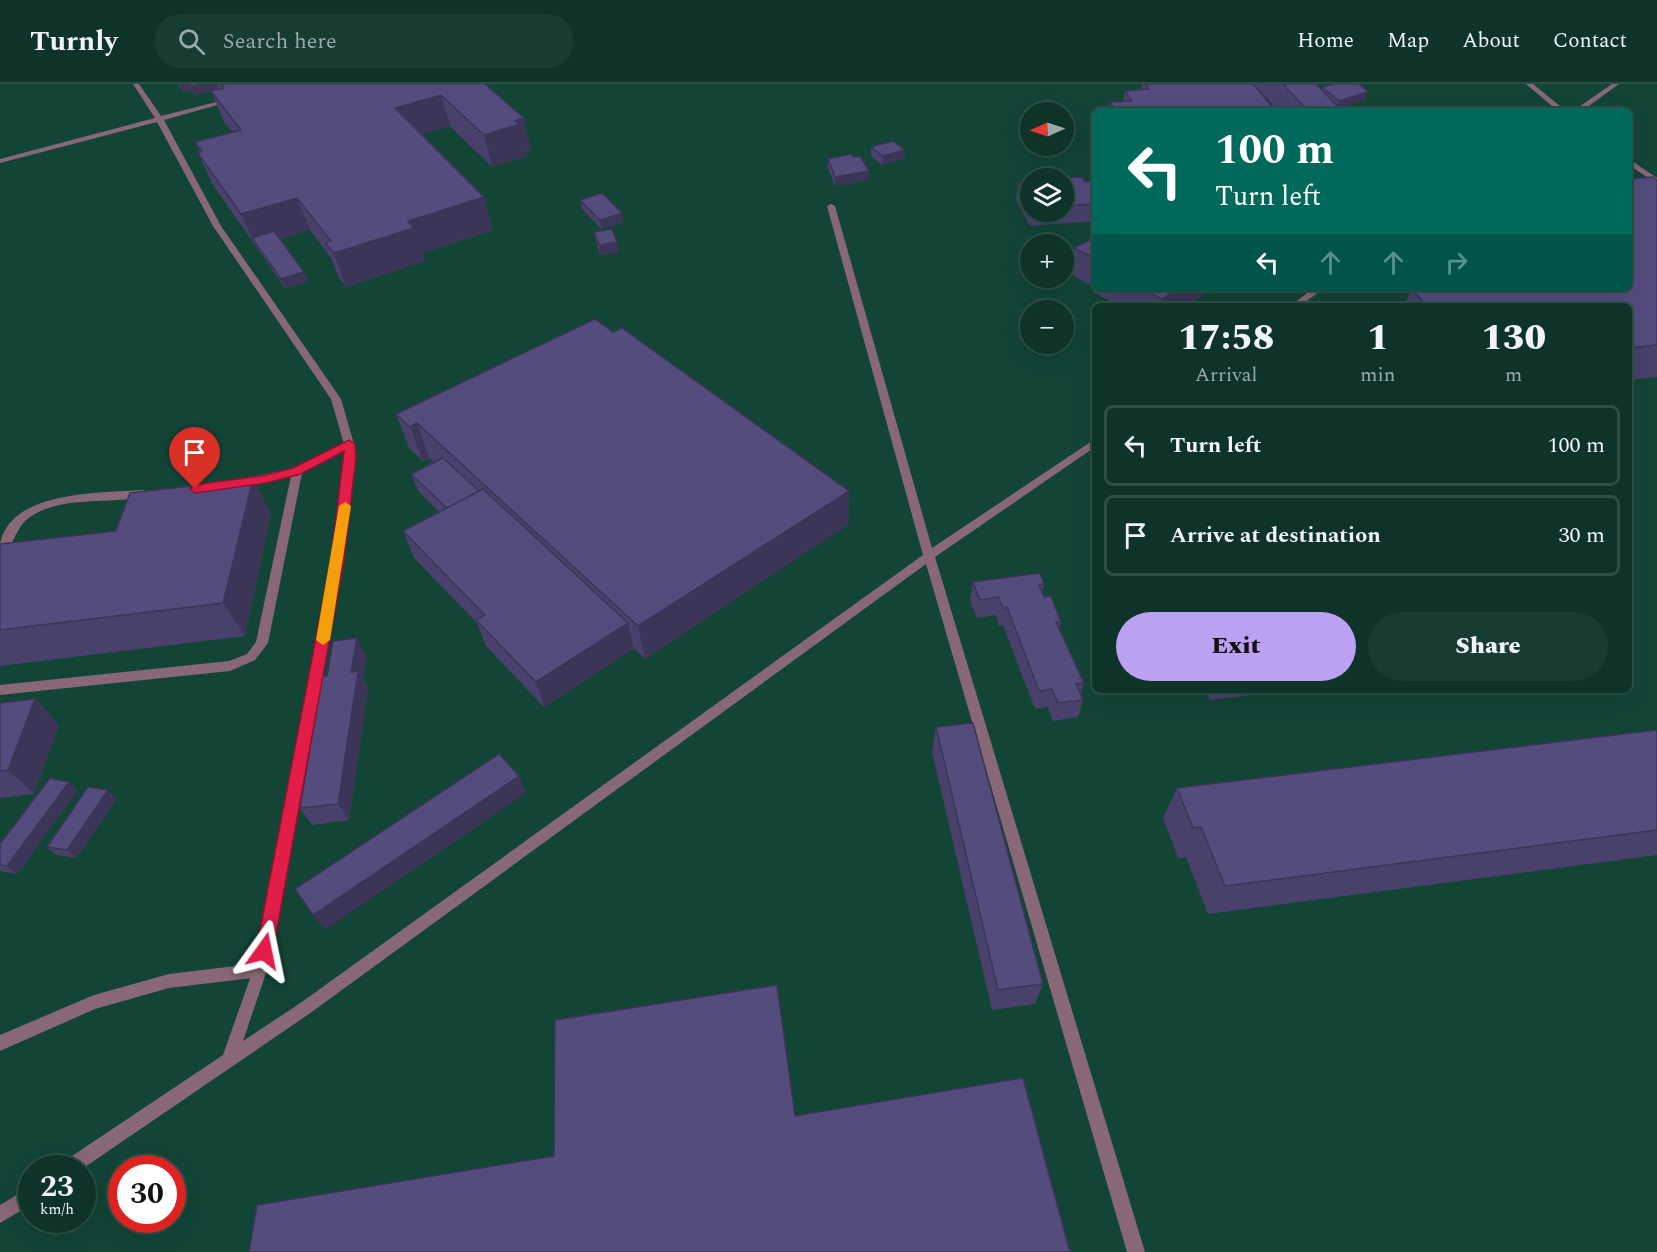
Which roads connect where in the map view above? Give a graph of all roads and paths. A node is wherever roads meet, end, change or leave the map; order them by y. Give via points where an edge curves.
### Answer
1 (136, 84) edge
2 (1529, 84) edge
3 (1616, 84) edge
4 (239, 98) edge
5 (1558, 108) edge
6 (1580, 108) edge
7 (159, 118) junction
8 (0, 161) edge
9 (1632, 163) edge
10 (1657, 182) edge
11 (831, 206) dead end
12 (1316, 291) edge
13 (1298, 303) edge
14 (349, 444) junction
15 (1092, 444) edge
16 (297, 471) junction
17 (228, 485) edge
18 (150, 493) edge
19 (929, 556) junction
20 (0, 559) edge
21 (0, 690) edge
22 (260, 970) junction
23 (0, 1043) edge
24 (228, 1062) junction
25 (88, 1155) edge
26 (18, 1203) edge
27 (0, 1215) edge
28 (1136, 1252) edge

1 - 7 street
2 - 5 street
3 - 6 street
4 - 7 street
7 - 8 street
7 - 14 street via 218,226 336,399
9 - 10 street
11 - 19 street
12 - 13 street
14 - 16 street
14 - 22 street via 338,560
15 - 19 street
16 - 17 street
16 - 21 street via 262,644 251,657 230,666
18 - 20 street via 34,509 17,521
19 - 24 street
19 - 28 street
22 - 23 street via 159,984 94,1002
22 - 24 street
24 - 25 street
26 - 27 street

